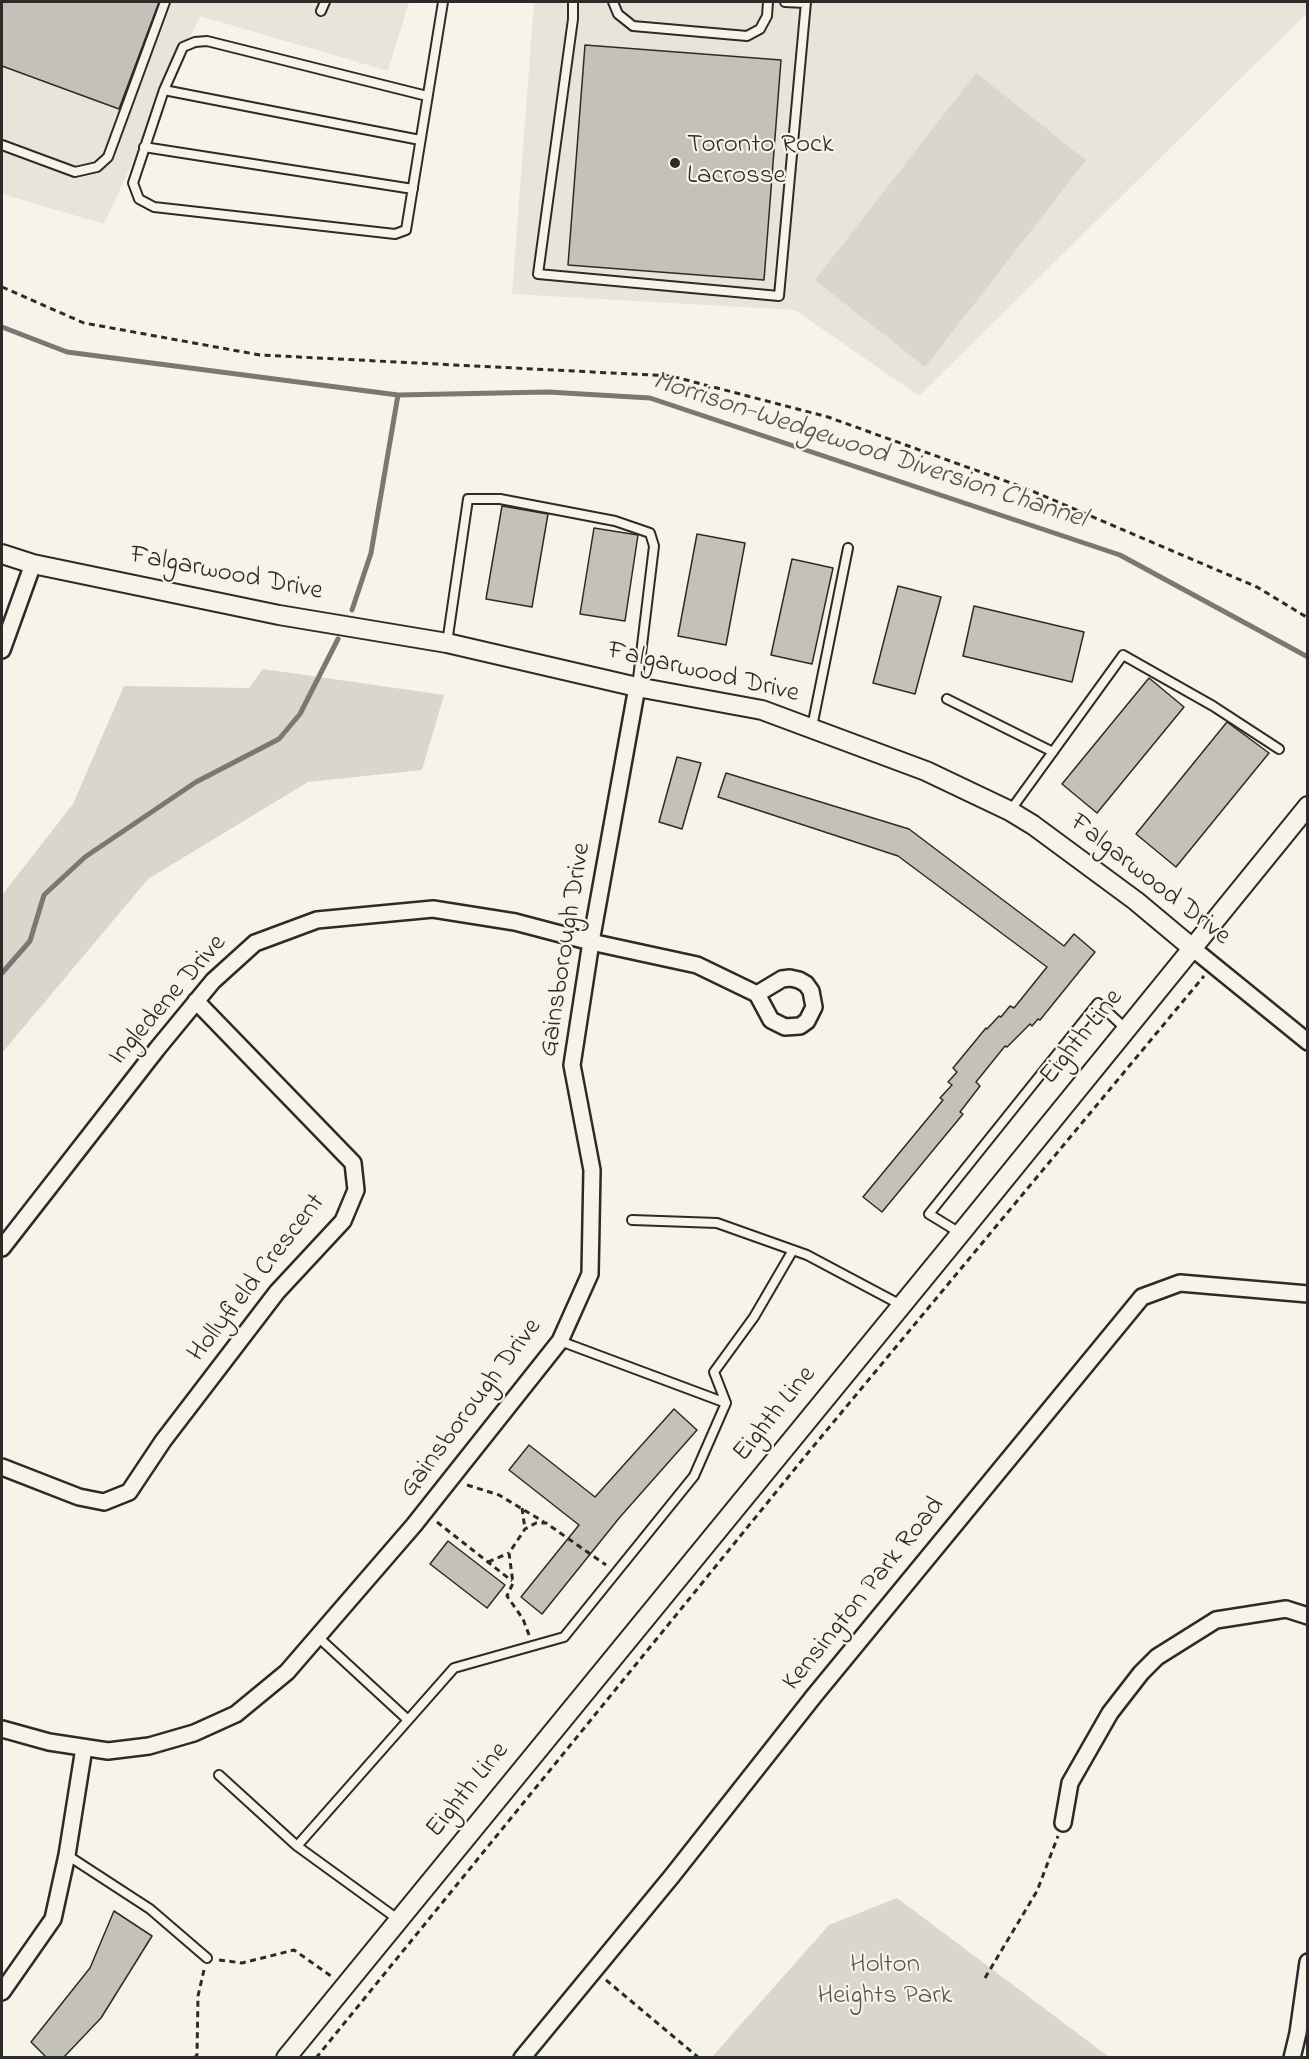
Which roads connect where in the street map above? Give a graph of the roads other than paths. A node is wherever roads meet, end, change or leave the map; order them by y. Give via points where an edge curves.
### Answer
1 (165, 2) edge
2 (325, 2) edge
3 (443, 2) edge
4 (573, 2) edge
5 (613, 2) edge
6 (768, 2) edge
7 (785, 2) edge
8 (805, 2) edge
9 (321, 11) dead end
10 (164, 90) junction
11 (428, 96) junction
12 (420, 140) junction
13 (2, 145) edge
14 (144, 147) junction
15 (413, 189) junction
16 (848, 548) dead end
17 (2, 554) edge
18 (33, 564) junction
19 (447, 643) junction
20 (2, 650) edge
21 (637, 687) junction
22 (947, 699) dead end
23 (812, 728) junction
24 (1279, 750) dead end
25 (1053, 752) junction
26 (1308, 806) edge
27 (1010, 811) junction
28 (591, 942) junction
29 (1191, 948) junction
30 (757, 993) dead end
31 (196, 1001) junction
32 (1126, 1029) junction
33 (1308, 1042) edge
34 (632, 1220) dead end
35 (961, 1233) junction
36 (2, 1248) edge
37 (793, 1250) junction
38 (1308, 1294) edge
39 (901, 1305) junction
40 (560, 1341) junction
41 (726, 1403) junction
42 (2, 1467) edge
43 (1308, 1616) edge
44 (318, 1637) junction
45 (408, 1720) junction
46 (2, 1729) edge
47 (84, 1748) junction
48 (219, 1775) dead end
49 (1063, 1823) road end
50 (297, 1846) junction
51 (67, 1855) junction
52 (399, 1920) junction
53 (207, 1958) road end
54 (1308, 1962) edge
55 (3, 1988) edge
56 (286, 2058) edge
57 (522, 2058) edge
58 (1292, 2058) edge

1 - 13 lane via 108,157 97,167 75,172
2 - 9 lane
3 - 11 lane
4 - 8 lane via 538,274 779,296
5 - 6 lane via 618,14 633,26 747,36 760,29 767,16
7 - 8 lane
10 - 11 lane via 183,47 207,42
10 - 12 lane
10 - 14 lane
11 - 12 lane
12 - 15 lane
14 - 15 lane
14 - 15 lane via 133,183 139,199 154,207 395,234 406,230
16 - 23 lane
17 - 18 street, Falgarwood Drive
18 - 19 street, Falgarwood Drive via 279,615
18 - 20 street
19 - 21 street, Falgarwood Drive
19 - 21 lane via 468,499 500,499 615,520 650,533 654,546
21 - 23 street, Falgarwood Drive via 762,710
21 - 28 street, Gainsborough Drive
22 - 25 lane
23 - 27 street, Falgarwood Drive via 926,771
24 - 25 lane via 1213,706 1123,655
25 - 27 lane
26 - 29 street, Eighth Line
27 - 29 street, Falgarwood Drive via 1136,900
28 - 30 street, Ingledene Drive via 697,965
28 - 31 street, Ingledene Drive via 515,922 433,909 316,920 255,943
28 - 40 street, Gainsborough Drive via 572,1065 592,1170 590,1274
29 - 32 street, Eighth Line
29 - 33 street, Falgarwood Drive
31 - 36 street, Ingledene Drive
31 - 42 street, Hollyfield Crescent via 353,1163 356,1190 343,1221 277,1292 129,1492 104,1502 79,1497
32 - 35 street, Eighth Line
32 - 35 lane via 1098,1003 930,1214
34 - 37 lane via 717,1223
35 - 39 street, Eighth Line
37 - 39 lane
37 - 41 lane via 754,1317 714,1372
38 - 57 street, Kensington Park Road via 1180,1283 1142,1297
39 - 52 street, Eighth Line
40 - 41 lane
40 - 44 street, Gainsborough Drive
41 - 45 lane via 694,1476 564,1637 454,1668
43 - 49 street via 1286,1609 1216,1620 1156,1657 1110,1713 1070,1783
44 - 45 lane
44 - 47 street, Gainsborough Drive via 287,1672 236,1714 194,1733 149,1746 108,1751
45 - 50 lane
46 - 47 street, Gainsborough Drive
47 - 51 street
48 - 50 lane
50 - 52 lane
51 - 53 lane via 150,1910
51 - 55 street via 52,1919
52 - 56 street, Eighth Line
54 - 58 street

